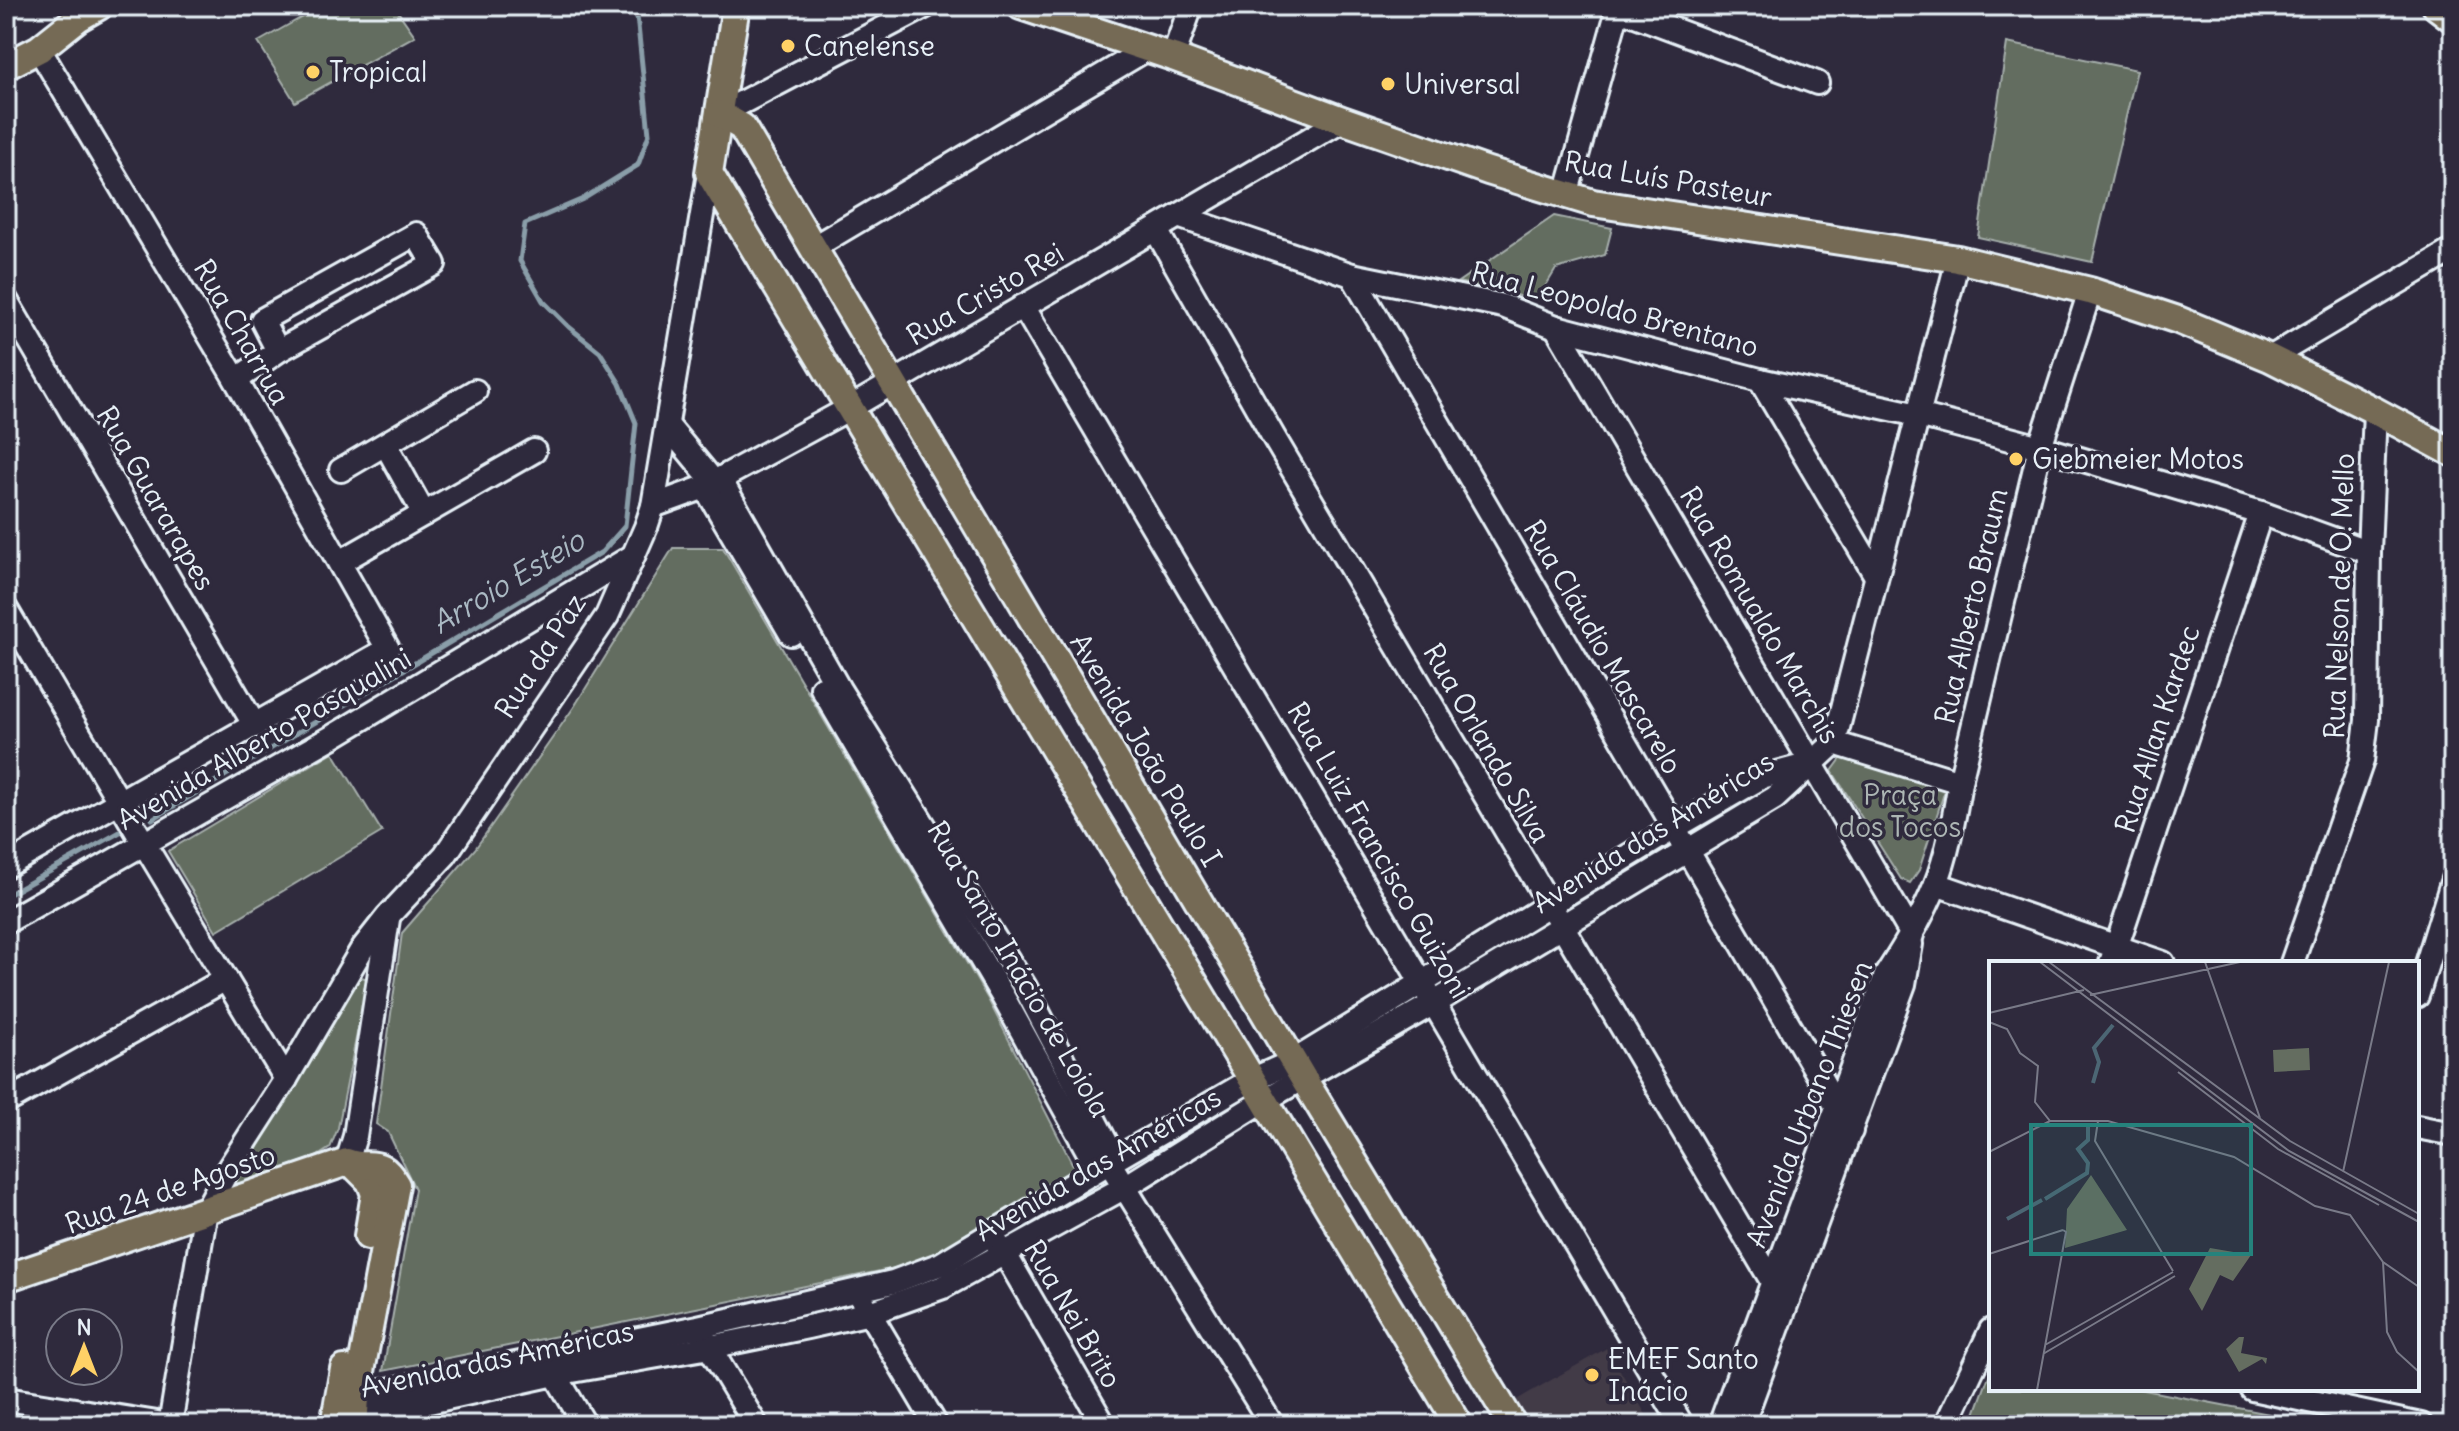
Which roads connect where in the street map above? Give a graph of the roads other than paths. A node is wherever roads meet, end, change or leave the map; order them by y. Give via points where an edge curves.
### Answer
1 (99, 6) edge
2 (736, 6) edge
3 (926, 6) edge
4 (1021, 6) edge
5 (1191, 6) edge
6 (2436, 6) edge
7 (1616, 7) edge
8 (2453, 19) edge
9 (39, 49) junction
10 (1147, 49) junction
11 (1173, 57) junction
12 (6, 66) edge
13 (1817, 83) dead end
14 (720, 114) junction
15 (1342, 120) junction
16 (709, 173) junction
17 (1566, 195) junction
18 (1178, 216) junction
19 (1156, 230) junction
20 (814, 247) junction
21 (2453, 250) edge
22 (1958, 259) junction
23 (1352, 275) junction
24 (2090, 291) junction
25 (6, 300) edge
26 (1023, 306) junction
27 (1556, 327) junction
28 (278, 351) junction
29 (2270, 358) junction
30 (236, 380) junction
31 (1760, 380) junction
32 (893, 383) junction
33 (475, 391) dead end
34 (850, 408) junction
35 (2375, 411) junction
36 (1918, 415) junction
37 (667, 425) junction
38 (386, 445) junction
39 (2040, 447) junction
40 (534, 451) dead end
41 (2453, 453) edge
42 (341, 470) dead end
43 (713, 483) junction
44 (653, 506) junction
45 (2261, 513) junction
46 (424, 514) junction
47 (2369, 552) junction
48 (633, 556) junction
49 (340, 562) junction
50 (1876, 576) junction
51 (6, 609) edge
52 (388, 649) joint
53 (255, 726) junction
54 (1834, 743) junction
55 (1812, 763) junction
56 (1960, 782) junction
57 (120, 804) junction
58 (1674, 828) junction
59 (142, 840) junction
60 (1687, 851) junction
61 (6, 866) edge
62 (2453, 879) edge
63 (1936, 884) junction
64 (1547, 904) junction
65 (388, 916) junction
66 (6, 922) edge
67 (1560, 926) junction
68 (1912, 935) junction
69 (2114, 955) edge
70 (2151, 961) edge
71 (2293, 961) edge
72 (226, 979) junction
73 (2419, 990) edge
74 (1428, 994) junction
75 (1298, 1069) junction
76 (286, 1079) junction
77 (1257, 1090) junction
78 (6, 1102) edge
79 (1838, 1108) junction
80 (2419, 1127) edge
81 (1851, 1131) junction
82 (2453, 1134) edge
83 (1109, 1162) junction
84 (350, 1163) junction
85 (1125, 1187) junction
86 (206, 1210) junction
87 (990, 1235) junction
88 (1005, 1254) junction
89 (6, 1278) edge
90 (1773, 1283) junction
91 (855, 1291) junction
92 (870, 1313) junction
93 (698, 1327) junction
94 (1989, 1340) edge
95 (710, 1347) junction
96 (550, 1366) junction
97 (2273, 1391) edge
98 (2304, 1394) edge
99 (6, 1399) edge
100 (345, 1415) edge
101 (405, 1416) edge
102 (170, 1425) edge
103 (585, 1425) edge
104 (756, 1425) edge
105 (936, 1425) edge
106 (1104, 1425) edge
107 (1272, 1425) edge
108 (1459, 1425) edge
109 (1513, 1425) edge
110 (1682, 1425) edge
111 (1720, 1425) edge
112 (1742, 1425) edge
113 (1946, 1425) edge
114 (2421, 1425) edge

1 - 9 main road
2 - 14 main road, Rua da Paz
3 - 14 street
4 - 10 main road, Rua Luís Pasteur
5 - 11 street
6 - 8 main road
7 - 13 street
7 - 17 street
9 - 12 main road
9 - 30 street, Rua Charrua
10 - 11 main road, Rua Luís Pasteur
10 - 20 street
11 - 15 main road, Rua Luís Pasteur
14 - 16 main road, Rua da Paz
14 - 20 main road, Avenida João Paulo I via 742,127
15 - 17 main road, Rua Luís Pasteur
15 - 18 street, Rua Cristo Rei
16 - 34 main road
16 - 37 street, Rua da Paz
17 - 22 main road, Rua Luís Pasteur
18 - 19 street, Rua Cristo Rei
18 - 23 street, Rua Leopoldo Brentano
19 - 26 street, Rua Cristo Rei
19 - 64 street, Rua Orlando Silva
20 - 32 main road, Avenida João Paulo I
21 - 29 street
22 - 24 main road, Rua Luís Pasteur
22 - 36 street
23 - 27 street, Rua Leopoldo Brentano via 1503,306
23 - 58 street, Rua Cláudio Mascarelo
24 - 29 main road, Rua Luís Pasteur
24 - 39 street, Rua Alberto Braum
25 - 53 street, Rua Guararapes
26 - 32 street, Rua Cristo Rei
26 - 74 street, Rua Luiz Francisco Guizoni
27 - 31 street, Rua Leopoldo Brentano
27 - 55 street, Rua Romualdo Marchis
28 - 28 street via 262,320 416,234 434,264
28 - 30 street
29 - 35 main road, Rua Luís Pasteur
30 - 49 street, Rua Charrua
31 - 36 street, Rua Leopoldo Brentano
31 - 50 street
32 - 34 street, Rua Cristo Rei
32 - 75 main road, Avenida João Paulo I
33 - 38 street
34 - 43 street, Rua Cristo Rei
34 - 77 main road
35 - 41 main road, Rua Luís Pasteur
35 - 47 street, Rua Nelson de O. Mello
36 - 39 street, Rua Leopoldo Brentano
36 - 50 street
37 - 43 street, Rua Santo Inácio de Loiola
37 - 44 street, Rua da Paz
38 - 42 street
38 - 46 street
39 - 45 street, Rua Leopoldo Brentano
39 - 56 street, Rua Alberto Braum
40 - 46 street
43 - 44 street, Rua Cristo Rei
43 - 83 street, Rua Santo Inácio de Loiola via 1025,987 1107,1144
44 - 48 street, Rua da Paz
45 - 47 street, Rua Leopoldo Brentano
45 - 69 street, Rua Allan Kardec
46 - 49 street
47 - 71 street, Rua Nelson de O. Mello via 2362,761
48 - 59 street, Avenida Alberto Pasqualini via 332,737
48 - 65 street, Rua da Paz via 607,616 445,855
49 - 52 street, Rua Charrua
50 - 54 street
51 - 57 street
52 - 53 street, Avenida Alberto Pasqualini
53 - 57 street, Avenida Alberto Pasqualini
54 - 55 street, Avenida das Américas
54 - 56 street
55 - 58 street, Avenida das Américas via 1762,777
55 - 60 street, Avenida das Américas via 1775,798
55 - 68 street, Rua Romualdo Marchis
56 - 63 street, Rua Alberto Braum
57 - 59 street
57 - 61 street, Avenida Alberto Pasqualini
58 - 60 street, Rua Cláudio Mascarelo
58 - 64 street, Avenida das Américas
59 - 66 street, Avenida Alberto Pasqualini
59 - 72 street
60 - 67 street, Avenida das Américas
60 - 79 street, Rua Cláudio Mascarelo
62 - 73 street
63 - 68 street, Rua Alberto Braum
63 - 69 street
64 - 67 street, Rua Orlando Silva
64 - 74 street, Avenida das Américas
65 - 76 street, Rua da Paz via 362,949
65 - 84 street
67 - 74 street, Avenida das Américas
67 - 90 street, Rua Orlando Silva
68 - 79 street, Avenida Urbano Thiesen via 1886,975
68 - 81 street, Avenida Urbano Thiesen via 1904,984
69 - 70 street
72 - 76 street
72 - 78 street
74 - 75 street, Avenida das Américas
74 - 110 street, Rua Luiz Francisco Guizoni
75 - 77 street, Avenida das Américas
75 - 109 main road, Avenida João Paulo I
76 - 86 street, Rua da Paz
77 - 83 street, Avenida das Américas
77 - 85 street, Avenida das Américas
77 - 108 main road
79 - 81 street, Rua Cláudio Mascarelo
79 - 90 street, Avenida Urbano Thiesen
80 - 82 street
81 - 112 street, Avenida Urbano Thiesen
83 - 85 street, Rua Santo Inácio de Loiola
83 - 87 street, Avenida das Américas
84 - 86 main road, Rua 24 de Agosto
84 - 100 main road via 388,1172 396,1185
85 - 88 street, Avenida das Américas
85 - 107 street, Rua Santo Inácio de Loiola
86 - 89 main road, Rua 24 de Agosto
86 - 102 street, Rua da Paz
87 - 88 street, Rua Nei Brito
87 - 91 street, Avenida das Américas via 941,1264
88 - 92 street, Avenida das Américas via 943,1287
88 - 106 street, Rua Nei Brito
90 - 111 street, Avenida Urbano Thiesen
91 - 92 street
91 - 93 street, Avenida das Américas
92 - 95 street, Avenida das Américas
92 - 105 street
93 - 95 street
93 - 96 street, Avenida das Américas
94 - 113 street
95 - 96 street, Avenida das Américas
95 - 104 street
96 - 100 street, Avenida das Américas
96 - 101 street, Avenida das Américas
96 - 103 street
97 - 98 street
98 - 114 street
99 - 102 street
100 - 101 street, Avenida das Américas

